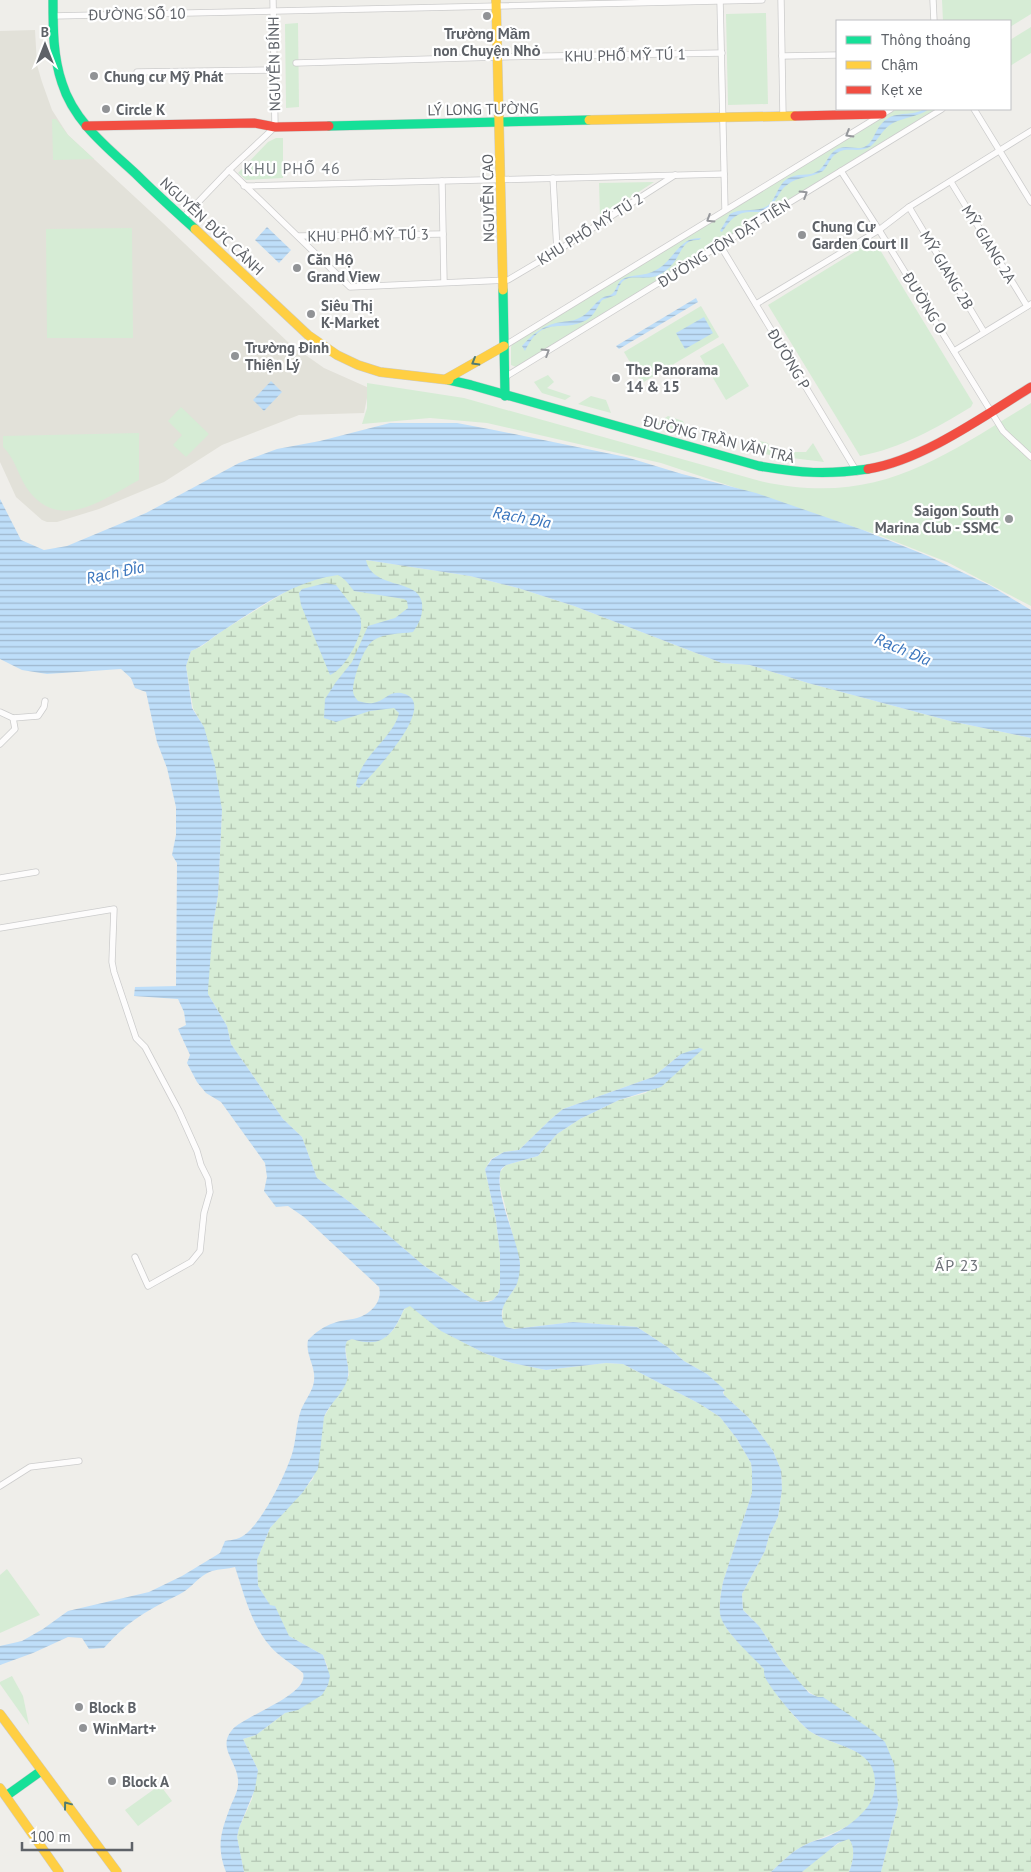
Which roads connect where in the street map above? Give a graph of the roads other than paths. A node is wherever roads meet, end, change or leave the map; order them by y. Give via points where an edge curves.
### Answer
1 (53, 0) edge
2 (273, 0) edge
3 (720, 0) edge
4 (762, 0) edge
5 (781, 0) edge
6 (933, 0) edge
7 (496, 3) edge
8 (273, 11) junction
9 (53, 16) junction
10 (934, 20) edge
11 (722, 54) junction
12 (836, 55) edge
13 (782, 56) junction
14 (498, 57) junction
15 (296, 64) dead end
16 (274, 70) junction
17 (137, 72) dead end
18 (889, 110) edge
19 (940, 110) edge
20 (975, 110) edge
21 (882, 114) junction
22 (783, 116) junction
23 (723, 118) junction
24 (500, 122) junction
25 (86, 126) junction
26 (275, 127) junction
27 (1031, 131) edge
28 (1000, 151) junction
29 (229, 170) junction
30 (841, 171) junction
31 (724, 174) junction
32 (675, 175) junction
33 (553, 178) junction
34 (501, 180) junction
35 (442, 181) junction
36 (950, 182) junction
37 (244, 186) junction
38 (1031, 202) edge
39 (909, 208) junction
40 (724, 210) junction
41 (183, 218) junction
42 (880, 230) junction
43 (443, 234) junction
44 (299, 236) junction
45 (720, 245) junction
46 (556, 251) junction
47 (503, 280) junction
48 (444, 282) junction
49 (756, 304) junction
50 (1029, 305) edge
51 (984, 332) junction
52 (504, 346) junction
53 (954, 351) junction
54 (505, 377) junction
55 (446, 379) junction
56 (1031, 387) edge
57 (505, 396) junction
58 (990, 412) junction
59 (1031, 457) edge
60 (857, 472) junction
61 (45, 701) dead end
62 (0, 712) edge
63 (13, 718) junction
64 (0, 744) edge
65 (36, 872) dead end
66 (0, 878) edge
67 (0, 928) edge
68 (135, 1257) dead end
69 (79, 1460) dead end
70 (0, 1486) edge
71 (0, 1714) edge
72 (41, 1771) junction
73 (3, 1792) edge
74 (59, 1872) edge
75 (117, 1872) edge

1 - 9 main road, NGUYỄN ĐỨC CẢNH
2 - 8 street, NGUYỄN BÍNH
3 - 4 street, ĐƯỜNG SỐ 10
3 - 7 street, ĐƯỜNG SỐ 10
3 - 11 street
5 - 13 street
6 - 10 street
7 - 8 street, ĐƯỜNG SỐ 10
7 - 14 main road, NGUYỄN CAO
8 - 9 street, ĐƯỜNG SỐ 10
8 - 16 street, NGUYỄN BÍNH
9 - 25 main road, NGUYỄN ĐỨC CẢNH via 58,74 70,104
11 - 14 street, KHU PHỐ MỸ TÚ 1
11 - 23 street
12 - 13 street
13 - 22 street
14 - 15 street, KHU PHỐ MỸ TÚ 1
14 - 24 main road, NGUYỄN CAO
16 - 17 street
16 - 26 street, NGUYỄN BÍNH
18 - 21 street, ĐƯỜNG TÔN DẬT TIÊN
19 - 30 street, ĐƯỜNG TÔN DẬT TIÊN
20 - 28 street
21 - 22 main road, LÝ LONG TƯỜNG
21 -> 40 street, ĐƯỜNG TÔN DẬT TIÊN
22 - 23 main road, LÝ LONG TƯỜNG
23 - 24 main road, LÝ LONG TƯỜNG
23 - 31 street
24 - 26 main road, LÝ LONG TƯỜNG
24 - 34 main road, NGUYỄN CAO
25 - 26 main road, LÝ LONG TƯỜNG via 254,123
25 - 41 main road, NGUYỄN ĐỨC CẢNH
26 - 29 street
27 - 28 street
28 - 36 street
28 - 38 street
29 - 37 street, KHU PHỐ MỸ TÚ 3
29 - 41 street
30 - 42 street, ĐƯỜNG O
45 -> 30 street, ĐƯỜNG TÔN DẬT TIÊN
31 - 32 street, KHU PHỐ MỸ TÚ 2
31 - 40 street
32 - 33 street, KHU PHỐ MỸ TÚ 2
32 - 46 street, KHU PHỐ MỸ TÚ 2
33 - 34 street, KHU PHỐ MỸ TÚ 2
33 - 46 street
34 - 35 street, KHU PHỐ MỸ TÚ 2
34 - 47 main road, NGUYỄN CAO
35 - 37 street, KHU PHỐ MỸ TÚ 2
35 - 43 street
36 - 39 street
36 - 50 street, MỸ GIANG 2A
37 - 44 street, KHU PHỐ MỸ TÚ 3
39 - 42 street
39 - 51 street, MỸ GIANG 2B
40 -> 52 street, ĐƯỜNG TÔN DẬT TIÊN
41 - 55 main road, NGUYỄN ĐỨC CẢNH via 328,350 382,373
42 - 49 street
42 - 53 street, ĐƯỜNG O
43 - 44 street, KHU PHỐ MỸ TÚ 3
43 - 48 street
44 - 48 street via 350,287
45 - 49 street, ĐƯỜNG P
54 -> 45 street, ĐƯỜNG TÔN DẬT TIÊN
46 - 47 street, KHU PHỐ MỸ TÚ 2 via 512,278
47 - 48 street
47 - 52 main road, NGUYỄN CAO
49 - 60 street, ĐƯỜNG P
50 - 51 street
51 - 53 street
52 - 54 main road, NGUYỄN CAO
52 -> 55 main road
53 - 58 street, ĐƯỜNG O
54 - 57 main road, NGUYỄN CAO
55 - 57 main road, NGUYỄN ĐỨC CẢNH
56 - 58 main road, ĐƯỜNG TRẦN VĂN TRÀ
57 - 60 main road, ĐƯỜNG TRẦN VĂN TRÀ via 772,470 809,474
58 - 59 street, ĐƯỜNG O via 1002,432
58 - 60 main road, ĐƯỜNG TRẦN VĂN TRÀ via 922,452
61 - 63 street via 38,716
62 - 63 street
63 - 64 street via 15,729
65 - 66 street
67 - 68 street via 114,909 112,962 132,1028 180,1111 208,1179 210,1192 204,1212 200,1250 191,1262 148,1286
69 - 70 street via 30,1467
71 - 72 main road
72 - 73 main road
75 -> 72 main road
73 - 74 main road

